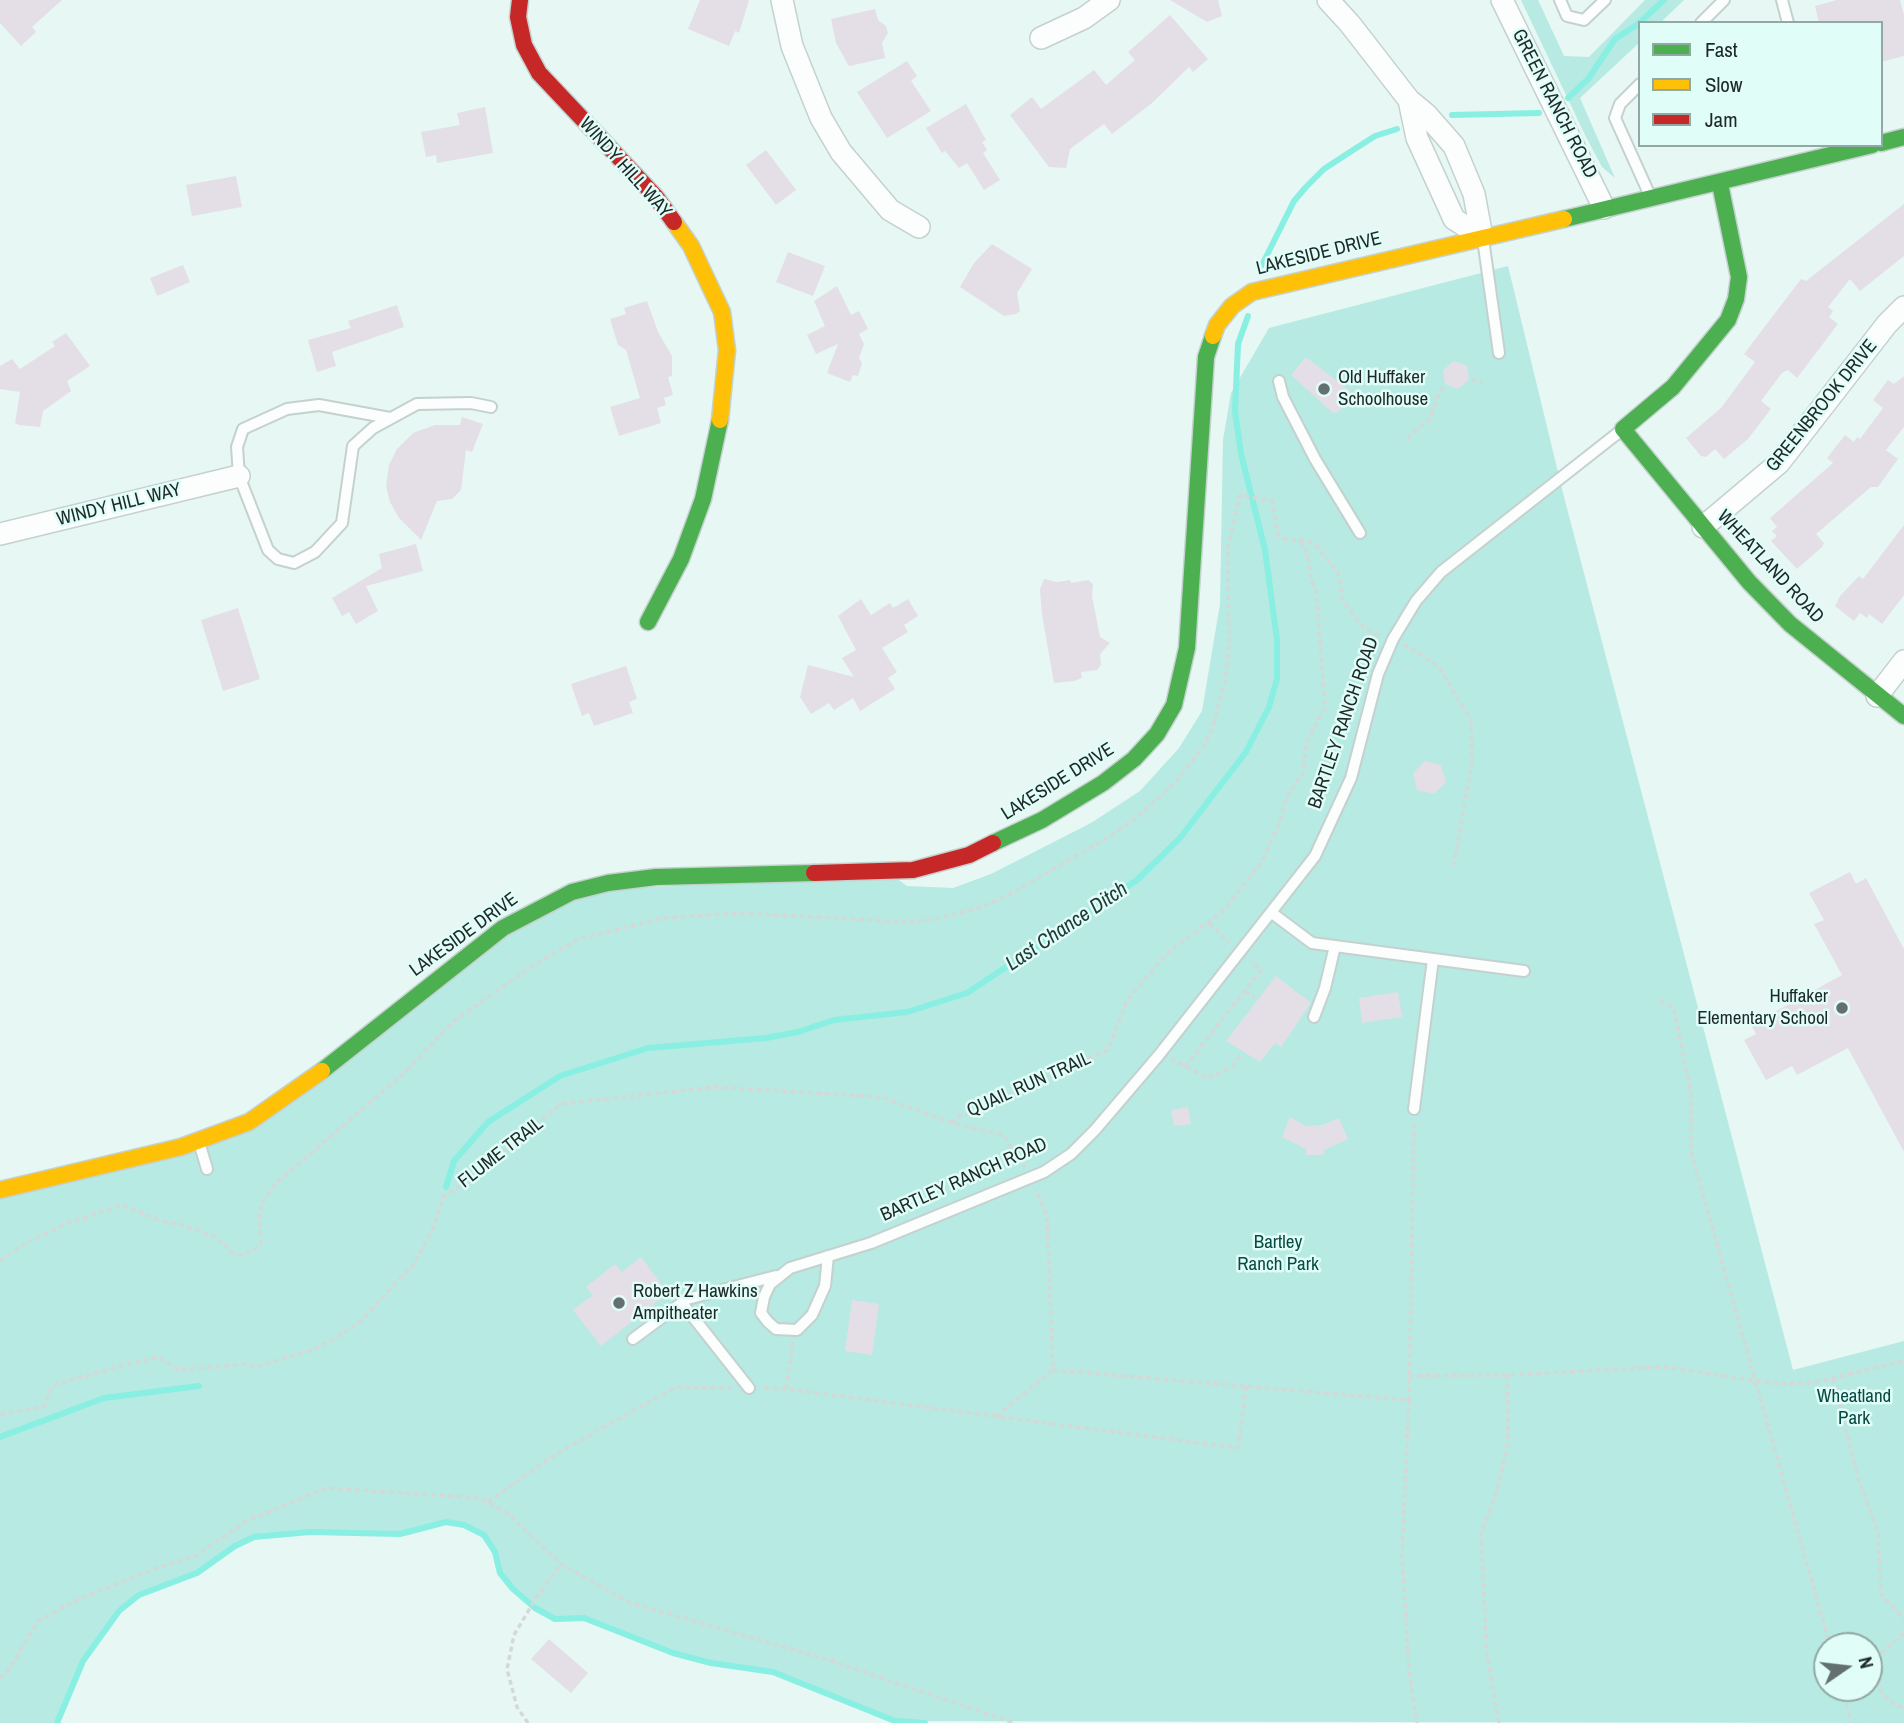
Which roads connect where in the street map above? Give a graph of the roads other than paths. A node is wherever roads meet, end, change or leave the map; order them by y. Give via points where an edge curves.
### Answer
1 (520, 0) edge
2 (782, 0) edge
3 (1109, 0) edge
4 (1328, 0) edge
5 (1502, 0) edge
6 (1560, 0) edge
7 (1605, 0) edge
8 (1724, 0) edge
9 (1782, 0) edge
10 (1703, 21) edge
11 (1787, 21) edge
12 (1041, 38) dead end
13 (1638, 86) edge
14 (1409, 100) junction
15 (1904, 137) edge
16 (1883, 142) edge
17 (1857, 147) edge
18 (1819, 152) edge
19 (1720, 184) junction
20 (1651, 198) junction
21 (1604, 208) junction
22 (919, 227) dead end
23 (1482, 237) junction
24 (1904, 307) edge
25 (1499, 353) dead end
26 (1279, 381) dead end
27 (491, 407) dead end
28 (390, 418) junction
29 (1623, 429) junction
30 (239, 476) junction
31 (1703, 527) junction
32 (1360, 533) dead end
33 (0, 534) edge
34 (648, 622) dead end
35 (1904, 660) edge
36 (1877, 696) junction
37 (1904, 716) edge
38 (1272, 913) junction
39 (1335, 946) junction
40 (1433, 959) junction
41 (1524, 971) dead end
42 (1314, 1017) dead end
43 (1414, 1109) road end
44 (199, 1142) junction
45 (207, 1169) dead end
46 (0, 1190) edge
47 (828, 1256) junction
48 (778, 1275) junction
49 (682, 1303) junction
50 (633, 1339) dead end
51 (750, 1388) road end

1 - 34 street, WINDY HILL WAY via 524,45 540,73 656,197 691,246 722,312 727,350 722,418 703,499 681,559
2 - 22 street via 792,46 821,118 841,152 891,210
3 - 12 street
4 - 14 street
5 - 21 street, GREEN RANCH ROAD
6 - 7 lane via 1567,16 1584,20
8 - 10 lane
9 - 11 lane
13 - 20 lane via 1620,103 1615,118
14 - 23 street via 1454,146 1474,194
14 - 23 street via 1417,138 1454,219
15 - 16 street
17 - 18 street, LAKESIDE DRIVE
18 - 19 street, LAKESIDE DRIVE
19 - 20 street, LAKESIDE DRIVE
19 - 29 street, BARTLEY RANCH ROAD via 1739,277 1728,320 1673,387
20 - 21 street, LAKESIDE DRIVE
21 - 23 street, LAKESIDE DRIVE
23 - 25 lane
23 - 44 street, LAKESIDE DRIVE via 1277,284 1243,297 1224,315 1206,357 1187,648 1180,685 1157,734 1120,771 1009,837 933,867 629,880 554,900 480,945 284,1100 248,1122
24 - 31 street, GREENBROOK DRIVE via 1779,463
26 - 32 lane via 1315,459
27 - 28 lane via 417,404
28 - 30 lane via 319,405 287,409 243,429 237,447
28 - 30 lane via 353,446 342,523 315,552 294,563 268,551
29 - 31 street, WHEATLAND ROAD
29 - 38 lane, BARTLEY RANCH ROAD via 1431,581 1393,639 1378,674 1339,809 1315,856
30 - 33 street, WINDY HILL WAY
31 - 36 street, WHEATLAND ROAD via 1790,624
35 - 36 street
36 - 37 street, WHEATLAND ROAD
38 - 39 lane via 1312,943
38 - 47 lane, BARTLEY RANCH ROAD via 1079,1146 1032,1177
39 - 40 lane
39 - 42 lane
40 - 41 lane
40 - 43 lane
44 - 45 lane
44 - 46 street, LAKESIDE DRIVE
47 - 48 lane, BARTLEY RANCH ROAD
47 - 48 lane via 820,1302 797,1330 776,1329 761,1313 769,1284
48 - 49 lane, BARTLEY RANCH ROAD
49 - 50 lane
49 - 51 lane

